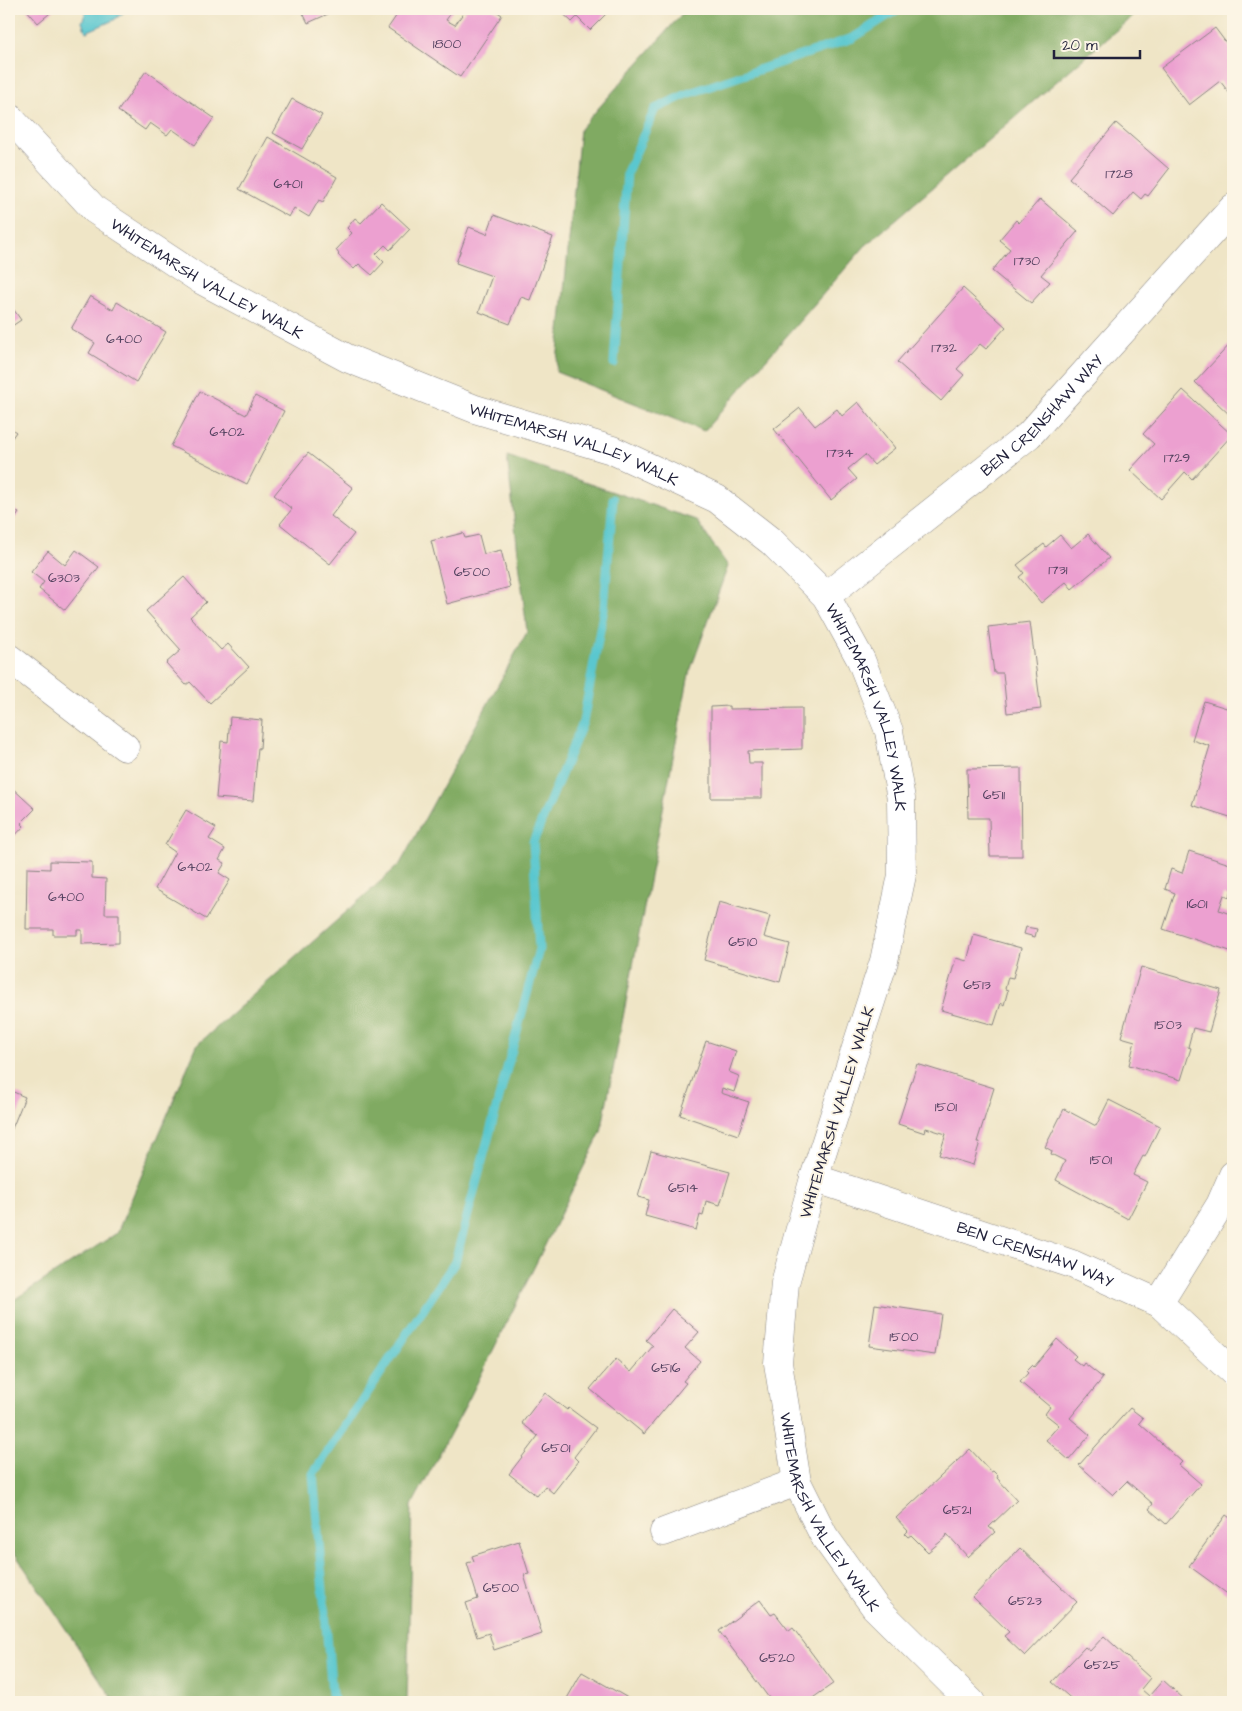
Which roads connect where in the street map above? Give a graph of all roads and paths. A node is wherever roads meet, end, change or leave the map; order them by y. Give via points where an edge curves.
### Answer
1 (9, 117) edge
2 (1233, 208) edge
3 (826, 596) junction
4 (9, 658) edge
5 (125, 746) dead end
6 (1233, 1175) edge
7 (814, 1178) junction
8 (1159, 1303) junction
9 (1233, 1372) edge
10 (797, 1482) junction
11 (664, 1532) dead end
12 (971, 1702) edge

1 - 3 street, WHITEMARSH VALLEY WALK via 96,210 201,280 346,358 475,409 612,450 717,498 772,542
2 - 3 street, BEN CRENSHAW WAY via 1029,435
3 - 7 street, WHITEMARSH VALLEY WALK via 861,660 890,731 902,799 902,875 884,960
4 - 5 street
6 - 8 street via 1220,1206
7 - 8 street, BEN CRENSHAW WAY via 1072,1264
7 - 10 street, WHITEMARSH VALLEY WALK via 785,1283 778,1364
8 - 9 street, BEN CRENSHAW WAY
10 - 11 street
10 - 12 street, WHITEMARSH VALLEY WALK via 824,1536 875,1607

